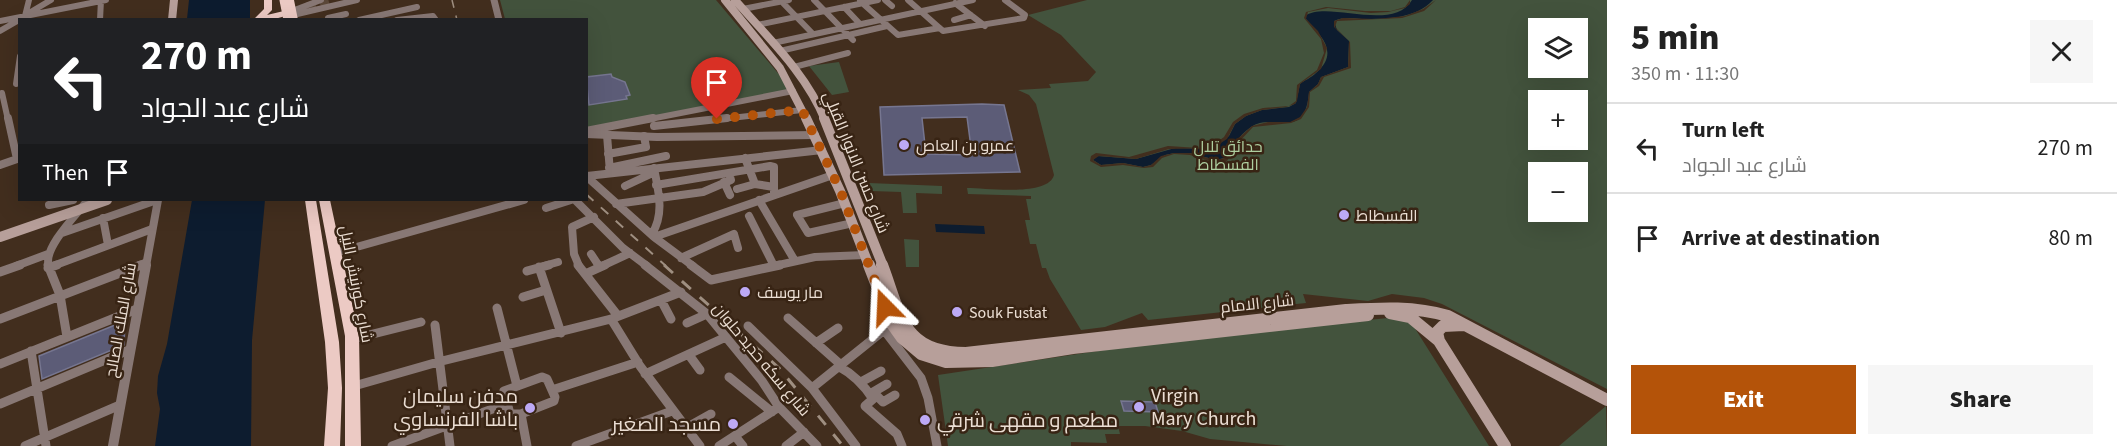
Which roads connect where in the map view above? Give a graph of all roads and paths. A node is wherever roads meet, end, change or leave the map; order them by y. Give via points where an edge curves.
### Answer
1 (29, 0) edge
2 (51, 0) edge
3 (102, 0) edge
4 (174, 0) edge
5 (268, 0) edge
6 (277, 0) edge
7 (284, 0) edge
8 (290, 0) edge
9 (321, 0) edge
10 (357, 0) edge
11 (494, 0) edge
12 (725, 0) edge
13 (735, 0) edge
14 (789, 0) edge
15 (814, 0) edge
16 (876, 0) edge
17 (885, 0) edge
18 (908, 0) edge
19 (973, 0) edge
20 (1005, 0) edge
21 (781, 1) edge
22 (861, 2) edge
23 (953, 2) edge
24 (343, 4) junction
25 (892, 6) dead end
26 (417, 7) dead end
27 (844, 7) junction
28 (743, 9) junction
29 (825, 11) junction
30 (922, 11) junction
31 (971, 15) junction
32 (292, 16) edge
33 (346, 17) edge
34 (388, 17) edge
35 (796, 17) junction
36 (25, 18) edge
37 (100, 18) edge
38 (172, 18) edge
39 (260, 18) edge
40 (278, 18) edge
41 (328, 18) edge
42 (415, 18) edge
43 (434, 18) edge
44 (498, 18) edge
45 (18, 19) edge
46 (880, 19) junction
47 (954, 20) dead end
48 (0, 21) edge
49 (18, 22) edge
50 (860, 24) junction
51 (757, 25) junction
52 (887, 26) junction
53 (985, 26) junction
54 (842, 28) junction
55 (942, 29) junction
56 (0, 31) edge
57 (813, 34) junction
58 (851, 37) junction
59 (776, 47) junction
60 (848, 53) dead end
61 (794, 67) junction
62 (18, 70) edge
63 (16, 84) dead end
64 (794, 92) junction
65 (813, 92) junction
66 (2, 93) dead end
67 (713, 106) junction
68 (802, 110) junction
69 (652, 118) junction
70 (717, 119) junction
71 (654, 126) junction
72 (588, 133) edge
73 (588, 133) edge
74 (607, 135) junction
75 (815, 135) junction
76 (644, 136) junction
77 (657, 137) junction
78 (822, 150) junction
79 (608, 154) junction
80 (666, 156) dead end
81 (745, 158) junction
82 (18, 159) edge
83 (0, 165) edge
84 (750, 169) junction
85 (655, 170) junction
86 (610, 171) junction
87 (729, 173) junction
88 (833, 175) junction
89 (588, 176) edge
90 (588, 177) edge
91 (724, 182) junction
92 (755, 184) junction
93 (657, 185) junction
94 (625, 186) dead end
95 (736, 189) dead end
96 (852, 189) junction
97 (840, 190) junction
98 (774, 191) junction
99 (730, 195) dead end
100 (658, 198) junction
101 (759, 200) junction
102 (102, 201) edge
103 (155, 201) edge
104 (158, 201) edge
105 (310, 201) edge
106 (324, 201) edge
107 (520, 201) edge
108 (570, 201) edge
109 (574, 201) edge
110 (50, 202) edge
111 (845, 203) junction
112 (85, 204) edge
113 (616, 204) junction
114 (546, 208) dead end
115 (749, 216) dead end
116 (104, 218) junction
117 (594, 218) junction
118 (45, 221) junction
119 (853, 223) junction
120 (152, 229) junction
121 (62, 233) junction
122 (653, 235) junction
123 (0, 237) edge
124 (108, 245) junction
125 (738, 248) dead end
126 (335, 253) junction
127 (630, 253) junction
128 (48, 254) junction
129 (591, 254) dead end
130 (865, 255) junction
131 (681, 258) junction
132 (795, 261) junction
133 (558, 262) dead end
134 (145, 263) junction
135 (774, 266) junction
136 (539, 267) junction
137 (600, 267) junction
138 (48, 268) junction
139 (527, 271) dead end
140 (0, 272) edge
141 (585, 274) junction
142 (546, 290) junction
143 (681, 292) junction
144 (60, 296) junction
145 (523, 297) dead end
146 (661, 300) junction
147 (497, 308) dead end
148 (137, 309) junction
149 (1408, 312) junction
150 (707, 314) junction
151 (614, 318) junction
152 (788, 318) dead end
153 (671, 319) dead end
154 (1, 320) edge
155 (421, 322) dead end
156 (687, 323) dead end
157 (435, 325) dead end
158 (893, 325) junction
159 (748, 326) dead end
160 (838, 328) dead end
161 (1476, 329) junction
162 (561, 333) junction
163 (67, 337) junction
164 (726, 337) junction
165 (353, 339) junction
166 (1438, 341) junction
167 (816, 343) junction
168 (506, 346) junction
169 (129, 350) junction
170 (31, 351) junction
171 (689, 355) junction
172 (438, 362) junction
173 (638, 362) junction
174 (0, 364) edge
175 (839, 365) junction
176 (700, 370) dead end
177 (881, 371) dead end
178 (645, 374) junction
179 (729, 376) dead end
180 (861, 382) junction
181 (887, 384) dead end
182 (354, 386) junction
183 (517, 386) junction
184 (812, 388) junction
185 (37, 389) junction
186 (552, 390) junction
187 (895, 395) dead end
188 (871, 396) junction
189 (1607, 400) edge
190 (0, 404) edge
191 (506, 404) junction
192 (120, 405) junction
193 (775, 410) junction
194 (672, 411) junction
195 (521, 414) junction
196 (711, 414) dead end
197 (448, 425) junction
198 (686, 428) junction
199 (804, 432) junction
200 (735, 436) junction
201 (45, 442) edge
202 (25, 446) edge
203 (113, 446) edge
204 (332, 446) edge
205 (353, 446) edge
206 (392, 446) edge
207 (450, 446) edge
208 (527, 446) edge
209 (576, 446) edge
210 (700, 446) edge
211 (719, 446) edge
212 (743, 446) edge
213 (786, 446) edge
214 (817, 446) edge
215 (856, 446) edge
216 (902, 446) edge
217 (937, 446) edge
218 (1505, 446) edge

1 - 36 street
2 - 36 street
3 - 36 street
3 - 37 street
4 - 38 main road
5 - 39 highway via 269,9
6 - 40 highway
7 - 32 highway, bridge
8 - 32 highway
9 - 32 street
10 - 24 street
11 - 44 street
12 - 64 main road, شارع حسن الانوار القبلي
13 - 28 main road, شارع حسن الانوار القبلي
14 - 21 street
15 - 29 street
16 - 22 street
17 - 25 street
18 - 30 street
19 - 23 street
20 - 53 street via 1024,18
21 - 28 street
21 - 35 street
22 - 27 street
22 - 46 street
23 - 30 street
23 - 31 street
24 - 32 street
24 - 33 street
26 - 34 street
27 - 29 street
27 - 50 street
28 - 51 main road, شارع حسن الانوار القبلي
29 - 35 street
29 - 54 street
30 - 46 street
30 - 55 street
31 - 47 street
31 - 53 street
32 - 39 highway
33 - 41 street
35 - 51 street
35 - 57 street
42 - 43 street
45 - 48 street
46 - 50 street
46 - 52 street
49 - 56 street
50 - 54 street
51 - 59 main road, شارع حسن الانوار القبلي
52 - 55 street via 898,35
52 - 58 street
53 - 55 street
54 - 57 street
54 - 58 street
57 - 59 street
58 - 59 street
59 - 61 main road, شارع حسن الانوار القبلي
60 - 61 street
61 - 65 main road, شارع حسن الانوار القبلي
62 - 63 street
64 - 65 main road
64 - 67 street
64 - 68 main road, شارع حسن الانوار القبلي
65 - 96 main road, شارع حسن الانوار القبلي
66 - 82 street
67 - 69 street
67 - 70 street
68 - 70 street
68 - 75 main road, شارع حسن الانوار القبلي
69 - 71 street
69 - 72 street
70 - 71 street
71 - 77 street
73 - 74 street
74 - 76 street
74 - 79 street
75 - 77 street
75 - 78 main road, شارع حسن الانوار القبلي
76 - 77 street
76 - 79 street via 646,147
78 - 81 street
78 - 88 main road, شارع حسن الانوار القبلي
79 - 86 street
80 - 86 street
81 - 84 street
81 - 85 street
82 - 83 street
84 - 87 street
84 - 92 street
84 - 98 street via 774,167
85 - 86 street
85 - 93 street
85 - 94 street
86 - 89 street
87 - 91 street via 731,180
87 - 93 street
88 - 97 main road, شارع حسن الانوار القبلي
88 - 98 street
90 - 113 street
91 - 99 street
91 - 100 street via 703,192
92 - 95 street
92 - 98 street
93 - 100 street
96 - 97 main road
96 - 158 main road, شارع حسن الانوار القبلي
97 - 111 main road, شارع حسن الانوار القبلي
98 - 101 street
100 - 113 street
100 - 122 street via 658,224
101 - 122 street
101 - 132 street
102 - 112 main road
103 - 116 street
104 - 120 street, شارع الملك الصالح
105 - 204 highway, شارع كورنيش النيل via 332,342
106 - 126 highway, شارع كورنيش النيل
107 - 126 street
108 - 114 street
109 - 117 street, شارع سكه حديد حلوان
110 - 118 street
111 - 119 main road, شارع حسن الانوار القبلي
111 - 119 street via 798,214 809,233
112 - 118 main road
112 - 121 street
113 - 122 street
115 - 135 street
116 - 121 street
116 - 124 street
117 - 127 street, شارع سكه حديد حلوان
117 - 141 street via 572,227 574,254
118 - 123 main road
119 - 130 main road, شارع حسن الانوار القبلي
120 - 124 street
120 - 134 street, شارع الملك الصالح
121 - 128 street
122 - 131 street
124 - 138 street
125 - 131 street via 734,234
126 - 165 highway, شارع كورنيش النيل
127 - 137 street
127 - 143 street, شارع سكه حديد حلوان
128 - 138 street
128 - 140 street
129 - 137 street
130 - 132 street
130 - 158 main road, شارع حسن الانوار القبلي
131 - 135 street via 706,278 716,280
132 - 135 street
133 - 136 street
134 - 144 street
134 - 148 street, شارع الملك الصالح
136 - 139 street
136 - 142 street
137 - 141 street
138 - 144 street
141 - 151 street
142 - 145 street
142 - 162 street
143 - 146 street
143 - 150 street, شارع سكه حديد حلوان
144 - 154 street
144 - 163 street
146 - 151 street
146 - 153 street
147 - 168 street
148 - 163 street
148 - 169 street, شارع الملك الصالح
149 - 158 main road, شارع الامام via 964,362 939,361 917,352 901,339
149 - 161 main road, شارع الامام via 1437,312
149 - 166 main road
150 - 156 street
150 - 164 street, شارع سكه حديد حلوان
151 - 162 street
151 - 173 street
152 - 167 street
155 - 165 street
157 - 172 street
158 - 175 street
158 - 217 street via 921,378
159 - 184 street
160 - 167 street
161 - 166 main road via 1443,326 1437,332
161 - 189 main road, شارع الامام
162 - 168 street
163 - 170 street
164 - 171 street
164 - 193 street, شارع سكه حديد حلوان via 762,381
165 - 182 highway, شارع كورنيش النيل
166 - 218 main road
167 - 175 street
168 - 172 street
168 - 183 street
169 - 185 street
169 - 192 street, شارع الملك الصالح
170 - 174 street
170 - 185 street
171 - 176 street
171 - 178 street
172 - 182 street
172 - 197 street
173 - 178 street
173 - 186 street
175 - 180 street
175 - 184 street
177 - 180 street
178 - 194 street
179 - 193 street
180 - 188 street
181 - 188 street
182 - 205 highway, شارع كورنيش النيل
183 - 186 street via 546,377
183 - 191 street via 503,393
184 - 215 street
185 - 190 street
185 - 201 street
186 - 195 street via 552,403
187 - 188 street via 883,402
188 - 216 street via 865,406 897,434
191 - 195 street via 511,415
191 - 197 street
192 - 201 street
192 - 203 street, شارع الملك الصالح
193 - 199 street, شارع سكه حديد حلوان
193 - 200 street
194 - 198 street
194 - 209 street
195 - 208 street
196 - 198 street
197 - 206 street
197 - 207 street
198 - 210 street
199 - 213 street
199 - 214 street, شارع سكه حديد حلوان
200 - 211 street
200 - 212 street
201 - 202 street

